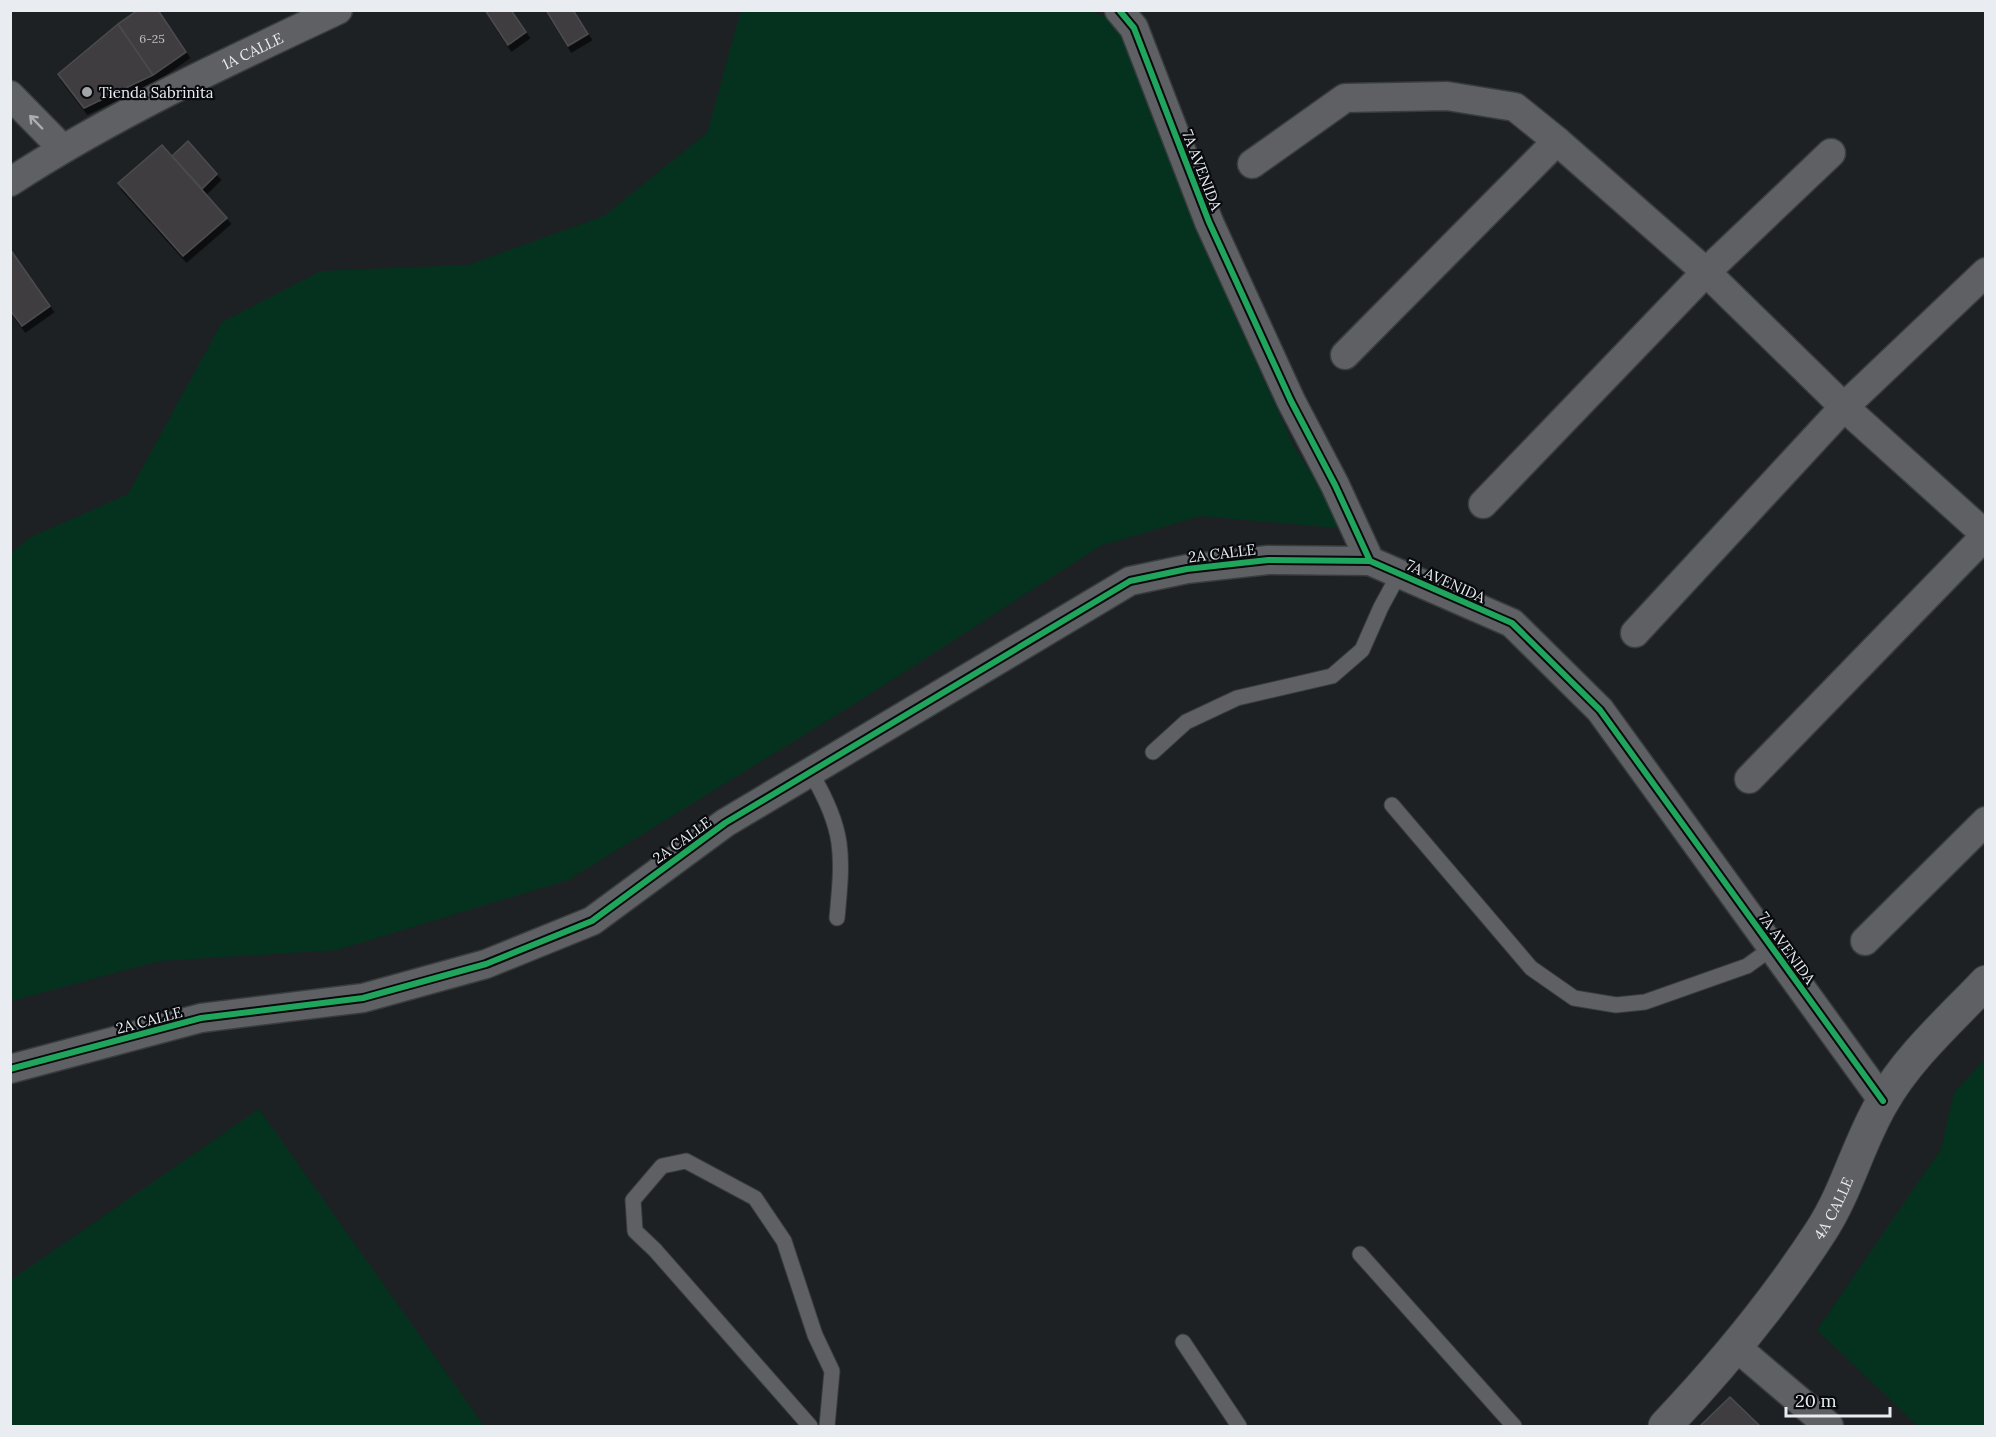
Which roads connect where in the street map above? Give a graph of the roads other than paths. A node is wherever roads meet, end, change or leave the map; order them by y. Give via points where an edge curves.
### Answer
1 (338, 10) edge
2 (1119, 10) edge
3 (10, 95) edge
4 (1557, 141) junction
5 (62, 148) junction
6 (1831, 153) dead end
7 (1251, 164) dead end
8 (10, 182) edge
9 (1706, 272) junction
10 (1986, 272) edge
11 (1345, 355) dead end
12 (1844, 407) junction
13 (1483, 504) dead end
14 (1986, 535) edge
15 (1370, 561) junction
16 (1399, 574) junction
17 (1635, 633) dead end
18 (1153, 752) dead end
19 (811, 773) junction
20 (1749, 779) dead end
21 (1392, 805) dead end
22 (1986, 821) edge
23 (837, 918) dead end
24 (1865, 941) dead end
25 (1772, 948) junction
26 (1986, 982) edge
27 (10, 1069) edge
28 (1883, 1101) junction
29 (1360, 1254) dead end
30 (1182, 1342) dead end
31 (1735, 1346) junction
32 (810, 1426) edge
33 (826, 1426) edge
34 (1239, 1426) edge
35 (1514, 1426) edge
36 (1665, 1426) edge
37 (1829, 1426) edge

1 - 5 street, 1A CALLE
2 - 15 street, 7A AVENIDA via 1134,28 1209,222 1290,401
5 -> 3 street
4 - 7 street via 1515,107 1447,96 1345,98
4 - 9 street
4 - 11 street
5 - 8 street, 1A CALLE
6 - 9 street
9 - 12 street
9 - 13 street
10 - 12 street
12 - 14 street
12 - 17 street
14 - 20 street
15 - 16 street, 7A AVENIDA
15 - 19 street, 2A CALLE via 1268,560 1187,569 1130,582
16 - 18 lane via 1362,650 1332,676 1237,698 1186,722
16 - 25 street, 7A AVENIDA via 1512,623 1599,710
19 - 23 lane via 830,807 840,840
19 - 27 street, 2A CALLE via 725,823 592,921 486,963 363,998 201,1018
21 - 25 lane via 1530,968 1574,998 1616,1005 1646,1002 1748,966
22 - 24 street
25 - 28 street, 7A AVENIDA
26 - 28 main road, 4A CALLE via 1924,1048
28 - 31 main road, 4A CALLE via 1834,1210
29 - 35 lane
30 - 34 lane
31 - 36 main road, 4A CALLE
31 - 37 street
32 - 33 lane via 634,1231 633,1200 662,1166 686,1161 755,1198 784,1241 815,1335 832,1371

